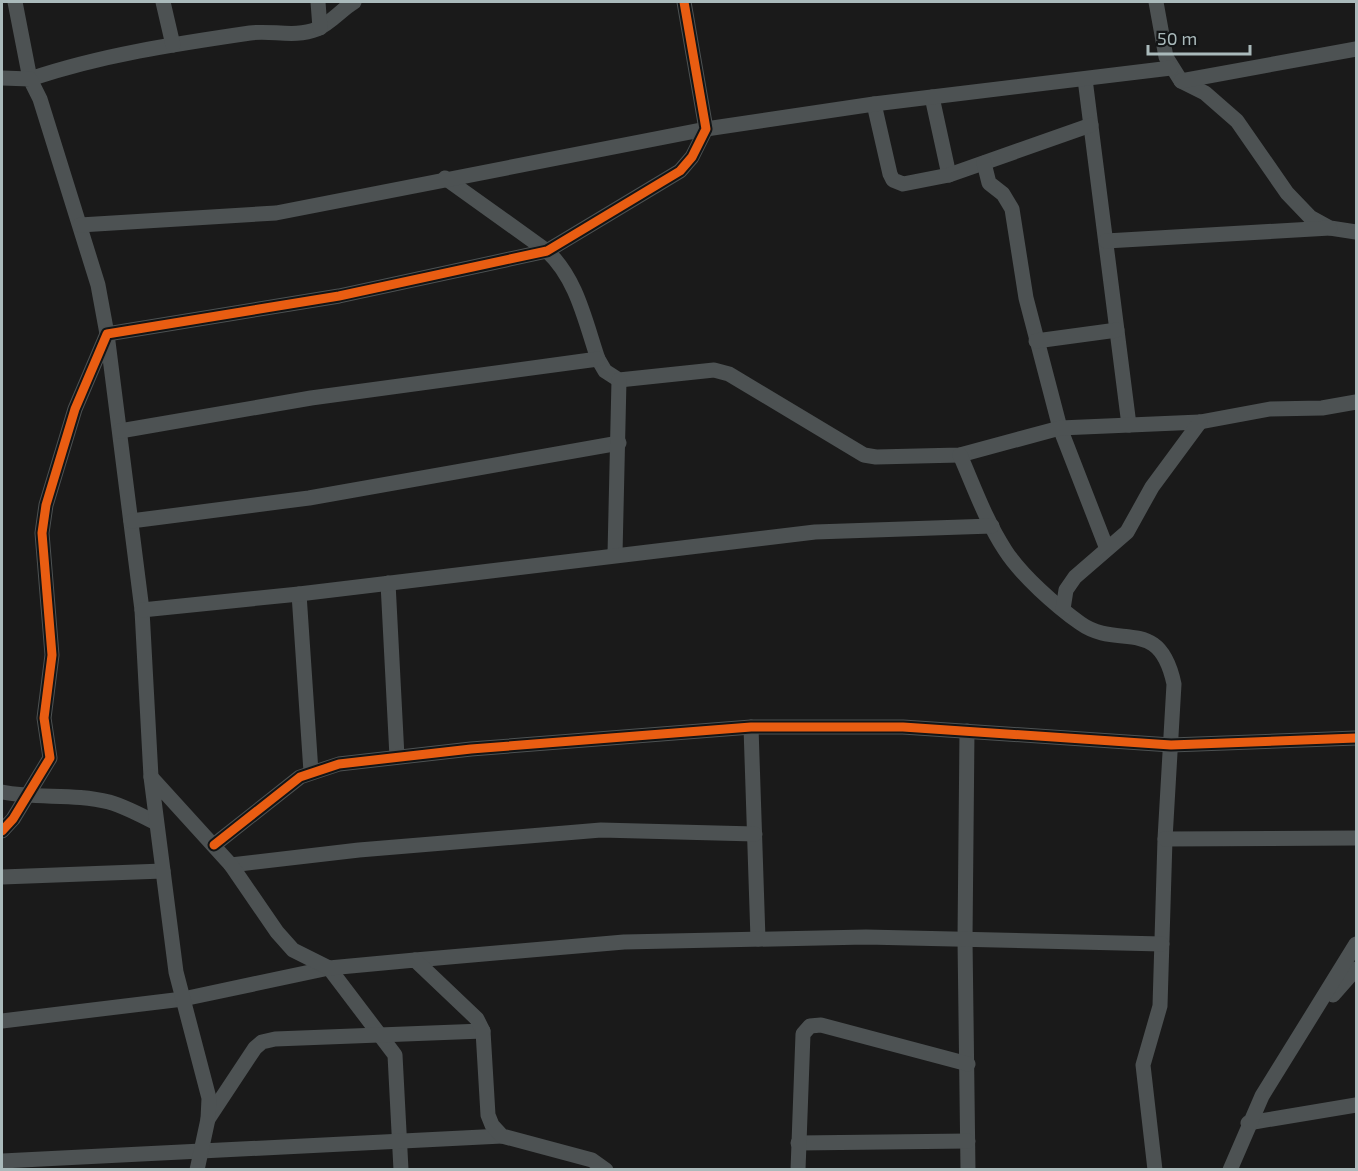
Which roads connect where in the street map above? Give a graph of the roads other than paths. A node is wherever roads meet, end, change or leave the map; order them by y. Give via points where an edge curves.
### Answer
1 (15, 2) edge
2 (163, 2) edge
3 (318, 2) edge
4 (354, 2) edge
5 (684, 2) edge
6 (1156, 2) edge
7 (320, 28) junction
8 (173, 45) junction
9 (1356, 49) edge
10 (1171, 68) junction
11 (2, 78) edge
12 (30, 79) junction
13 (1085, 79) junction
14 (1181, 81) junction
15 (932, 97) junction
16 (874, 104) junction
17 (1090, 125) junction
18 (706, 129) junction
19 (984, 163) junction
20 (949, 175) junction
21 (446, 178) junction
22 (80, 225) junction
23 (1330, 228) junction
24 (1356, 232) edge
25 (1106, 241) junction
26 (547, 251) junction
27 (1117, 330) junction
28 (107, 334) junction
29 (1036, 341) junction
30 (598, 359) junction
31 (619, 380) junction
32 (1356, 402) edge
33 (1200, 422) junction
34 (1129, 425) junction
35 (1060, 428) junction
36 (120, 431) junction
37 (619, 443) junction
38 (960, 455) junction
39 (131, 521) junction
40 (992, 526) junction
41 (1107, 549) junction
42 (615, 554) junction
43 (388, 583) junction
44 (298, 594) junction
45 (1063, 609) junction
46 (142, 610) junction
47 (751, 727) junction
48 (967, 731) junction
49 (1356, 738) edge
50 (1171, 745) junction
51 (397, 757) junction
52 (311, 772) junction
53 (151, 777) junction
54 (2, 792) edge
55 (26, 797) junction
56 (156, 823) junction
57 (2, 831) edge
58 (755, 834) junction
59 (1356, 837) edge
60 (1165, 839) junction
61 (214, 845) junction
62 (231, 865) junction
63 (163, 871) junction
64 (2, 877) edge
65 (758, 939) junction
66 (965, 939) junction
67 (1162, 944) junction
68 (1356, 944) edge
69 (415, 960) junction
70 (328, 968) junction
71 (1356, 969) edge
72 (183, 999) junction
73 (2, 1021) edge
74 (1307, 1023) junction
75 (483, 1031) junction
76 (380, 1036) junction
77 (968, 1064) junction
78 (1356, 1104) edge
79 (208, 1119) junction
80 (1248, 1123) junction
81 (502, 1136) junction
82 (401, 1141) junction
83 (968, 1141) junction
84 (798, 1143) junction
85 (201, 1150) junction
86 (2, 1161) edge
87 (197, 1170) edge
88 (401, 1170) edge
89 (606, 1170) edge
90 (798, 1170) edge
91 (968, 1170) edge
92 (1155, 1170) edge
93 (1230, 1170) edge

1 - 12 street
2 - 8 street
3 - 7 street
4 - 7 street
5 - 18 street
6 - 10 street
7 - 8 street via 303,33 265,31
8 - 12 street via 93,59
9 - 14 street
10 - 13 street
10 - 14 street
11 - 12 street
12 - 22 street via 45,110
13 - 15 street
13 - 17 street
14 - 23 street via 1205,93 1237,121 1287,193 1310,217
15 - 16 street
15 - 20 street
16 - 18 street
16 - 20 street via 893,180 903,184
17 - 19 street
17 - 25 street
18 - 21 street
18 - 26 street via 680,171
19 - 20 street
19 - 29 street via 989,183 1003,194 1012,209
21 - 22 street via 276,213
21 - 26 street
22 - 28 street via 98,285
23 - 24 street
23 - 25 street
25 - 27 street
26 - 28 street via 339,296
26 - 30 street via 572,281
27 - 29 street
27 - 34 street
28 - 36 street
28 - 55 street via 75,409 46,506 42,533 52,654 44,718 50,758
29 - 35 street
30 - 31 street via 605,371
30 - 36 street via 311,398
31 - 37 street
31 - 38 street via 714,370 747,384 864,455
32 - 33 street via 1250,412
33 - 34 street
33 - 41 street via 1152,487 1127,532
34 - 35 street
35 - 38 street
35 - 41 street
36 - 39 street
37 - 39 street via 309,498
37 - 42 street
38 - 40 street
39 - 46 street
40 - 42 street via 815,532
40 - 45 street via 1016,564
41 - 45 street via 1075,577 1066,590
42 - 43 street
43 - 44 street
43 - 51 street
44 - 46 street
44 - 52 street
45 - 50 street via 1082,625 1149,642 1162,652 1174,684
46 - 53 street
47 - 48 street
47 - 51 street
47 - 58 street
48 - 50 street
48 - 66 street
49 - 50 street
50 - 60 street
51 - 52 street via 339,764
52 - 61 street
53 - 56 street
53 - 61 street
54 - 55 street
55 - 56 street via 107,801
55 - 57 street
56 - 63 street
58 - 62 street via 601,830
58 - 65 street
59 - 60 street
60 - 67 street
61 - 62 street
62 - 70 street via 293,950
63 - 64 street
63 - 72 street
65 - 66 street
65 - 69 street via 624,942
66 - 67 street
66 - 77 street
67 - 92 street via 1160,1006 1143,1065
68 - 74 street
69 - 70 street
69 - 75 street via 477,1019
70 - 72 street
70 - 76 street
71 - 74 street
72 - 73 street
72 - 79 street via 207,1083
74 - 80 street
75 - 76 street
75 - 81 street via 488,1115
76 - 79 street via 275,1038 262,1042
76 - 82 street via 395,1055
77 - 83 street
77 - 84 street via 821,1025 810,1026 803,1034
78 - 80 street
79 - 85 street
80 - 93 street
81 - 82 street
81 - 89 street via 592,1160
82 - 85 street
82 - 88 street
83 - 84 street
83 - 91 street
84 - 90 street
85 - 86 street
85 - 87 street

